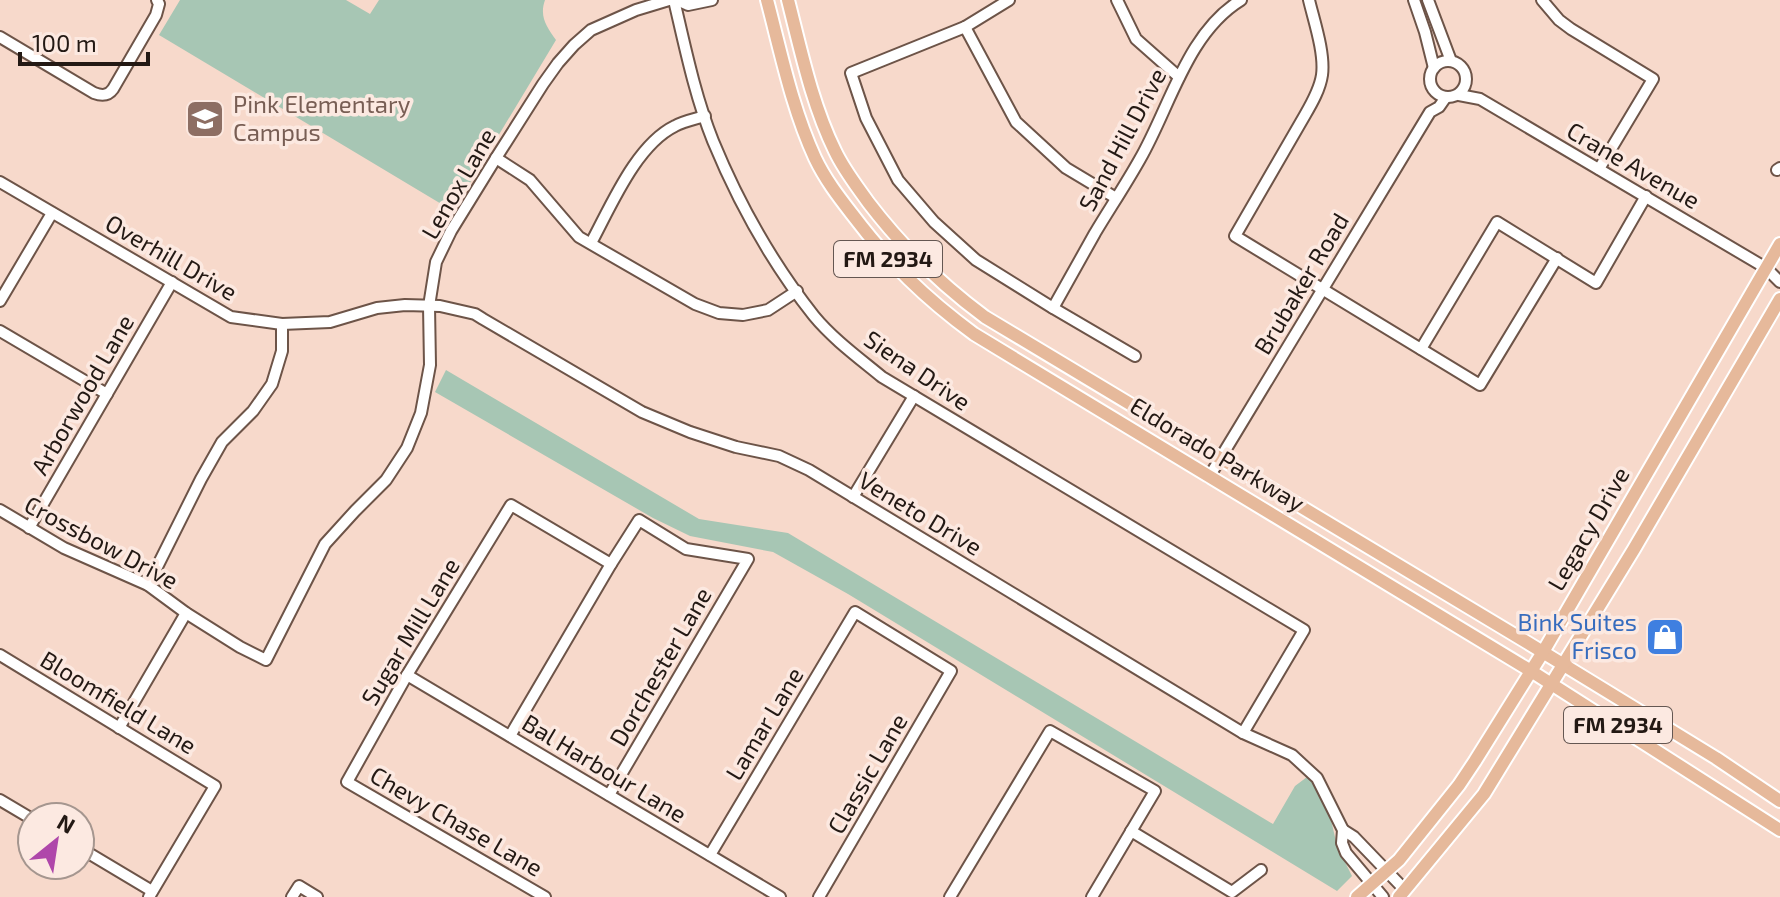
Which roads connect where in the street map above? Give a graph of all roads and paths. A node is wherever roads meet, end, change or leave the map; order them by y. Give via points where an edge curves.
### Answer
1 (673, 0) edge
2 (712, 0) edge
3 (767, 0) edge
4 (788, 0) edge
5 (1009, 0) edge
6 (1117, 0) edge
7 (1241, 0) edge
8 (1309, 0) edge
9 (1414, 0) edge
10 (1428, 0) edge
11 (1542, 0) edge
12 (158, 2) edge
13 (965, 27) junction
14 (0, 37) edge
15 (1451, 61) junction
16 (1434, 68) junction
17 (1179, 77) junction
18 (1466, 81) junction
19 (1432, 87) junction
20 (1459, 95) junction
21 (1446, 97) junction
22 (1480, 99) junction
23 (1430, 112) junction
24 (705, 116) junction
25 (496, 158) junction
26 (1599, 169) junction
27 (0, 182) edge
28 (1646, 196) junction
29 (1116, 198) junction
30 (52, 213) junction
31 (591, 243) junction
32 (1780, 244) edge
33 (1557, 258) junction
34 (1766, 268) junction
35 (1780, 272) edge
36 (172, 282) junction
37 (1780, 282) edge
38 (1322, 289) junction
39 (797, 291) junction
40 (1780, 299) edge
41 (0, 301) edge
42 (429, 306) junction
43 (1053, 308) junction
44 (282, 324) junction
45 (0, 331) edge
46 (1421, 349) junction
47 (1135, 356) dead end
48 (107, 394) junction
49 (914, 396) junction
50 (1220, 458) junction
51 (1648, 471) junction
52 (1209, 477) junction
53 (1671, 485) junction
54 (853, 497) junction
55 (0, 510) edge
56 (29, 528) junction
57 (611, 564) junction
58 (148, 585) junction
59 (186, 613) junction
60 (1543, 652) junction
61 (0, 655) edge
62 (266, 660) joint
63 (1563, 665) junction
64 (951, 671) joint
65 (1531, 671) junction
66 (407, 675) junction
67 (1552, 684) junction
68 (119, 728) junction
69 (1243, 733) junction
70 (510, 736) junction
71 (347, 782) joint
72 (609, 795) junction
73 (1780, 801) edge
74 (1343, 830) junction
75 (1780, 830) edge
76 (1131, 831) junction
77 (710, 855) junction
78 (96, 859) edge
79 (1261, 870) dead end
80 (1386, 871) junction
81 (1372, 885) junction
82 (150, 894) edge
83 (1402, 894) edge
84 (292, 897) edge
85 (317, 897) edge
86 (545, 897) edge
87 (780, 897) edge
88 (819, 897) edge
89 (950, 897) edge
90 (1092, 897) edge
91 (1357, 897) edge
92 (1383, 897) edge

1 - 2 street, Lenox Lane via 688,5
1 - 24 street, Siena Drive
1 - 25 street, Lenox Lane via 632,12 583,37 558,63
3 - 52 main road, Eldorado Parkway / FM 2934 via 790,89 816,159 876,246 939,308 974,334
4 - 50 main road, Eldorado Parkway / FM 2934 via 809,84 834,150 847,174 919,262 985,317
5 - 13 street
6 - 17 street via 1136,39
7 - 17 street, Sand Hill Drive via 1206,33
8 - 38 street via 1322,58 1316,95 1235,236
9 - 16 street
10 - 15 street
11 - 26 street via 1571,29 1653,79
12 - 14 street via 156,15 105,95
13 - 29 street via 1016,122 1066,168
13 - 43 street via 851,73 866,118 898,180 934,222 976,260
15 - 16 street
15 - 18 street via 1461,67
16 - 19 street
17 - 29 street, Sand Hill Drive via 1142,157
18 - 20 street
18 - 22 street, Crane Avenue
19 - 21 street
19 - 23 street, Brubaker Road
20 - 21 street
20 - 22 street, Crane Avenue
21 - 23 street, Brubaker Road
22 - 26 street, Crane Avenue
23 - 38 street, Brubaker Road
24 - 31 street via 674,126 650,144
24 - 39 street, Siena Drive via 741,204
25 - 31 street via 530,180 568,226
25 - 42 street, Lenox Lane via 436,262
26 - 28 street, Crane Avenue
27 - 30 street, Overhill Drive
28 - 33 street via 1596,283
28 - 34 street, Crane Avenue
29 - 43 street, Sand Hill Drive
30 - 36 street, Overhill Drive
30 - 41 street
31 - 39 street via 719,313 768,310
32 - 34 main road, Legacy Drive
33 - 46 street via 1480,385
33 - 46 street via 1497,222
34 - 35 street, Crane Avenue
34 - 37 street, Crane Avenue
34 - 51 main road, Legacy Drive
36 - 44 street, Overhill Drive via 231,317
36 - 48 street, Arborwood Lane
38 - 46 street
38 - 50 street, Brubaker Road
39 - 49 street, Siena Drive via 846,348
40 - 53 main road, Legacy Drive
42 - 44 street, Overhill Drive via 377,308 330,322
42 - 54 street, Veneto Drive via 475,314 642,412 736,447 779,456
42 - 62 street, Lenox Lane via 430,365 421,413 407,448 386,480 325,544
43 - 47 street
44 - 58 street via 282,351 272,384 222,442
45 - 48 street
48 - 56 street, Arborwood Lane
49 - 54 street
49 - 69 street, Siena Drive via 1304,630
50 - 52 street, Brubaker Road
50 - 60 main road, Eldorado Parkway / FM 2934
51 - 53 main road
51 - 60 main road, Legacy Drive
52 - 65 main road, Eldorado Parkway / FM 2934
53 - 63 main road, Legacy Drive
54 - 69 street, Veneto Drive
55 - 56 street, Crossbow Drive
56 - 58 street, Crossbow Drive
57 - 66 street, Sugar Mill Lane via 511,505
57 - 70 street
57 - 72 street, Dorchester Lane via 639,520 686,549 748,559
58 - 59 street, Crossbow Drive
59 - 62 street, Crossbow Drive
59 - 68 street
60 - 63 main road, Eldorado Parkway / FM 2934
60 - 65 main road, Legacy Drive
61 - 68 street, Bloomfield Lane
63 - 67 main road, Legacy Drive
63 - 73 main road, Eldorado Parkway / FM 2934
64 - 77 street, Lamar Lane via 855,612
64 - 88 street, Classic Lane
65 - 67 main road, Eldorado Parkway / FM 2934
65 - 80 main road, Legacy Drive via 1459,785
66 - 70 street, Bal Harbour Lane
66 - 71 street, Sugar Mill Lane
67 - 75 main road, Eldorado Parkway / FM 2934
67 - 83 main road, Legacy Drive via 1484,794
68 - 82 street, Bloomfield Lane via 215,786
69 - 74 street, Veneto Drive via 1292,755 1317,778
70 - 72 street, Bal Harbour Lane
71 - 86 street, Chevy Chase Lane
72 - 77 street, Bal Harbour Lane
74 - 80 street, Veneto Drive
74 - 81 street, Veneto Drive via 1346,853
76 - 79 street via 1232,892
76 - 89 street via 1155,791 1050,731
76 - 90 street
77 - 87 street, Bal Harbour Lane
78 - 82 street
80 - 81 main road, Legacy Drive
80 - 83 street, Veneto Drive
81 - 91 main road, Legacy Drive
81 - 92 street, Veneto Drive
84 - 85 street via 299,886

